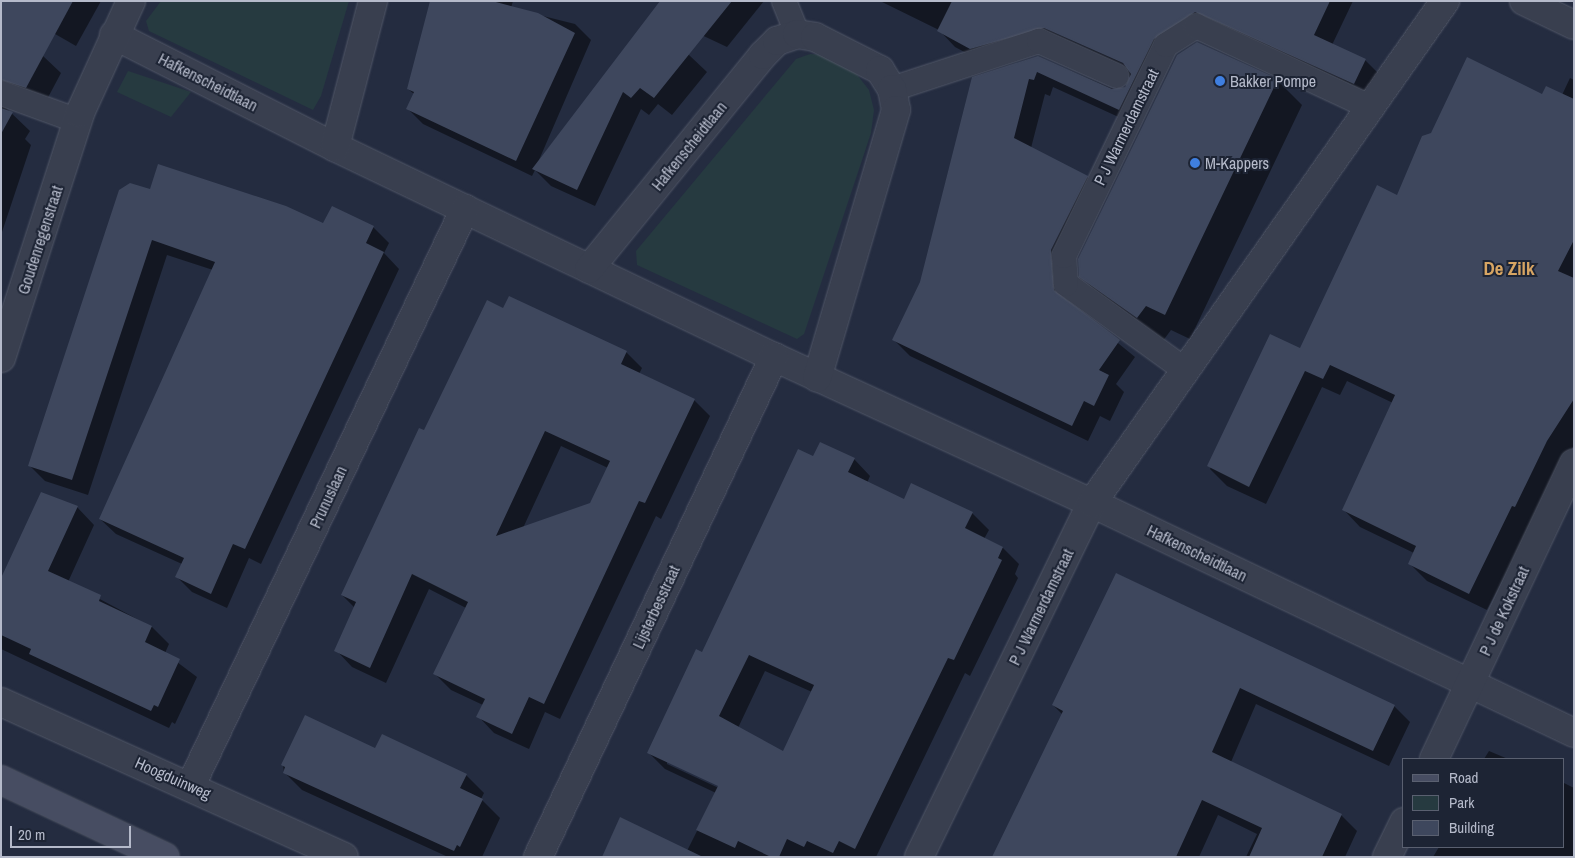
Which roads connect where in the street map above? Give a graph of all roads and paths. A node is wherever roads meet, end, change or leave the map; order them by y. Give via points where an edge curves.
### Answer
1 (131, 1) edge
2 (373, 1) edge
3 (784, 1) edge
4 (1445, 1) edge
5 (1524, 1) edge
6 (1574, 25) edge
7 (114, 34) junction
8 (797, 34) junction
9 (1117, 76) dead end
10 (892, 89) junction
11 (1, 93) edge
12 (1370, 107) junction
13 (78, 121) junction
14 (334, 147) junction
15 (465, 209) junction
16 (589, 269) junction
17 (1, 358) edge
18 (774, 358) junction
19 (1185, 370) junction
20 (818, 378) junction
21 (1574, 463) edge
22 (1092, 503) junction
23 (1470, 684) junction
24 (1, 702) edge
25 (1574, 733) edge
26 (1434, 758) edge
27 (1, 780) edge
28 (191, 785) junction
29 (1402, 826) edge
30 (165, 857) edge
31 (344, 857) edge
32 (538, 857) edge
33 (920, 857) edge
34 (1387, 857) edge

1 - 7 street
2 - 14 street
3 - 8 lane
4 - 12 street, P J Warmerdamstraat
5 - 6 street
7 - 13 street, Goudenregenstraat
7 - 14 street, Hafkenscheidtlaan
8 - 10 street via 815,37 880,70
8 - 16 street, Hafkenscheidtlaan via 778,41 763,55
9 - 10 lane via 1039,41
10 - 20 street via 893,128
11 - 13 lane
12 - 19 street, P J Warmerdamstraat
12 - 19 lane, P J Warmerdamstraat via 1196,26 1166,45 1064,256 1066,284
13 - 17 street, Goudenregenstraat
14 - 15 street, Hafkenscheidtlaan
15 - 16 street, Hafkenscheidtlaan
15 - 28 street, Prunuslaan
16 - 18 street, Hafkenscheidtlaan
18 - 20 street, Hafkenscheidtlaan
18 - 32 street, Lijsterbesstraat
19 - 22 street, P J Warmerdamstraat
20 - 22 street, Hafkenscheidtlaan
21 - 23 street, P J de Kokstraat
22 - 23 street, Hafkenscheidtlaan
22 - 33 street, P J Warmerdamstraat
23 - 25 street, Hafkenscheidtlaan
23 - 26 street, P J de Kokstraat
24 - 28 street, Hoogduinweg
27 - 30 main road
28 - 31 street, Hoogduinweg
29 - 34 street

